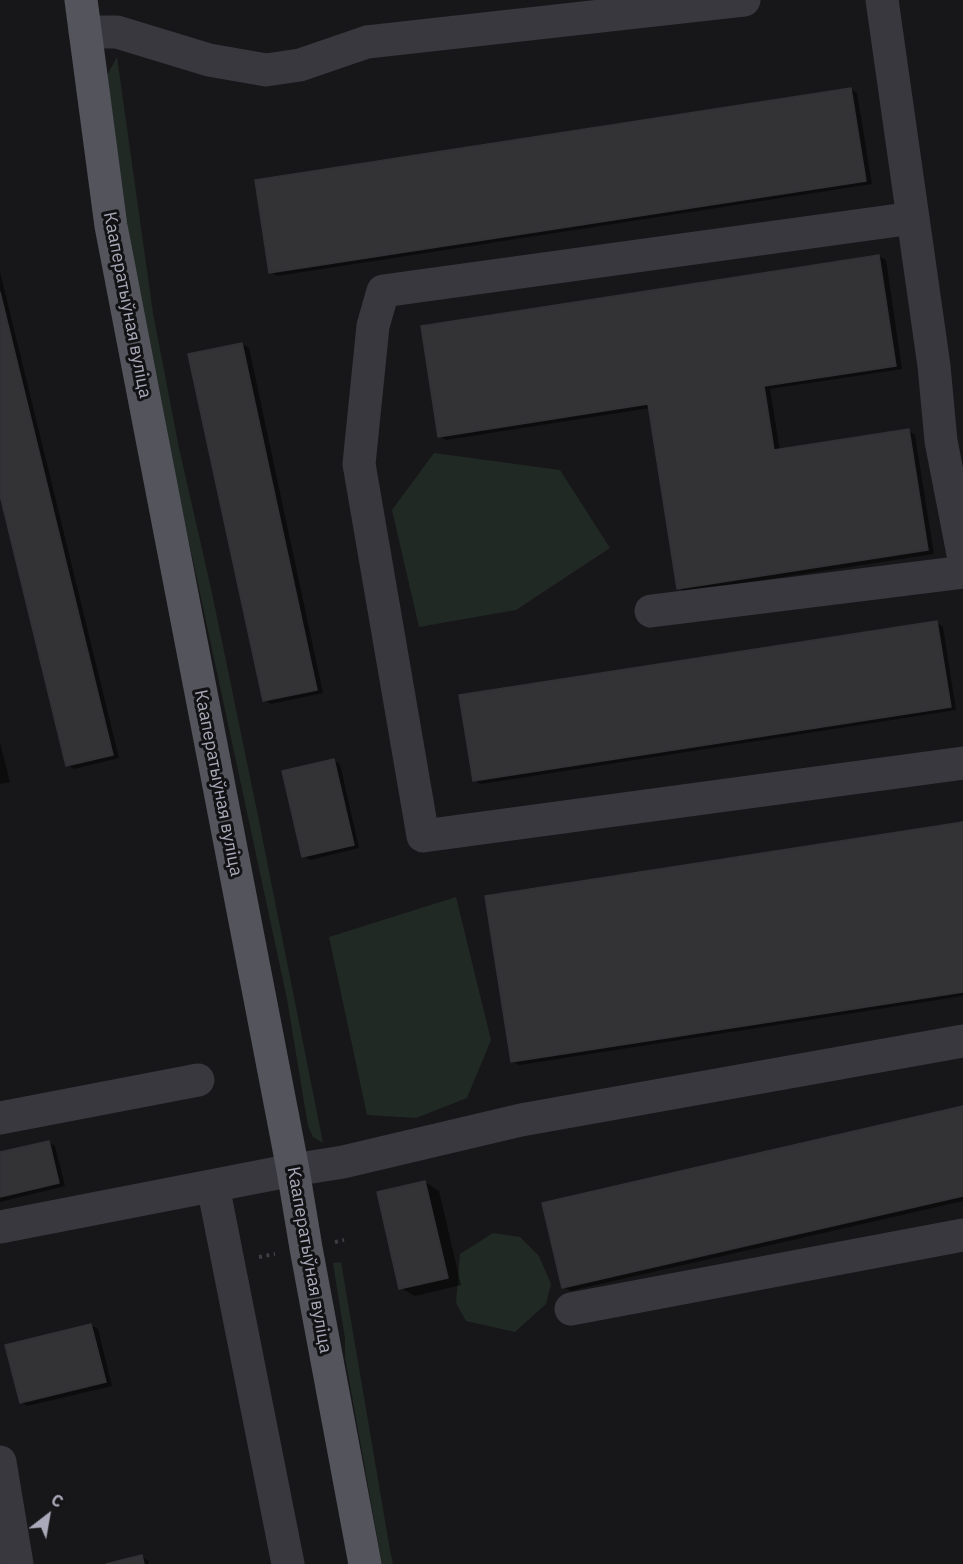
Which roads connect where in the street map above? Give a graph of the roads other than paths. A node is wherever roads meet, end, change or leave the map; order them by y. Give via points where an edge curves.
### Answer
1 (81, 0) edge
2 (744, 0) edge
3 (882, 0) edge
4 (85, 32) junction
5 (913, 218) junction
6 (963, 554) edge
7 (963, 572) edge
8 (651, 611) dead end
9 (963, 763) edge
10 (963, 1041) edge
11 (198, 1080) dead end
12 (0, 1118) edge
13 (293, 1170) junction
14 (213, 1186) junction
15 (0, 1227) edge
16 (963, 1235) edge
17 (571, 1309) dead end
18 (0, 1462) edge
19 (17, 1564) edge
20 (288, 1564) edge
21 (365, 1564) edge

1 - 4 main road, Кааператыўная вуліца
2 - 4 lane via 367,42 300,65 266,70 209,60 117,32
3 - 5 lane
4 - 13 main road, Кааператыўная вуліца via 111,226
5 - 6 lane via 941,441
5 - 9 lane via 382,291 373,326 359,464 423,836
7 - 8 lane
10 - 13 lane via 521,1120
11 - 12 lane
13 - 14 lane
13 - 21 main road, Кааператыўная вуліца
14 - 15 lane
14 - 20 lane
16 - 17 lane
18 - 19 lane

